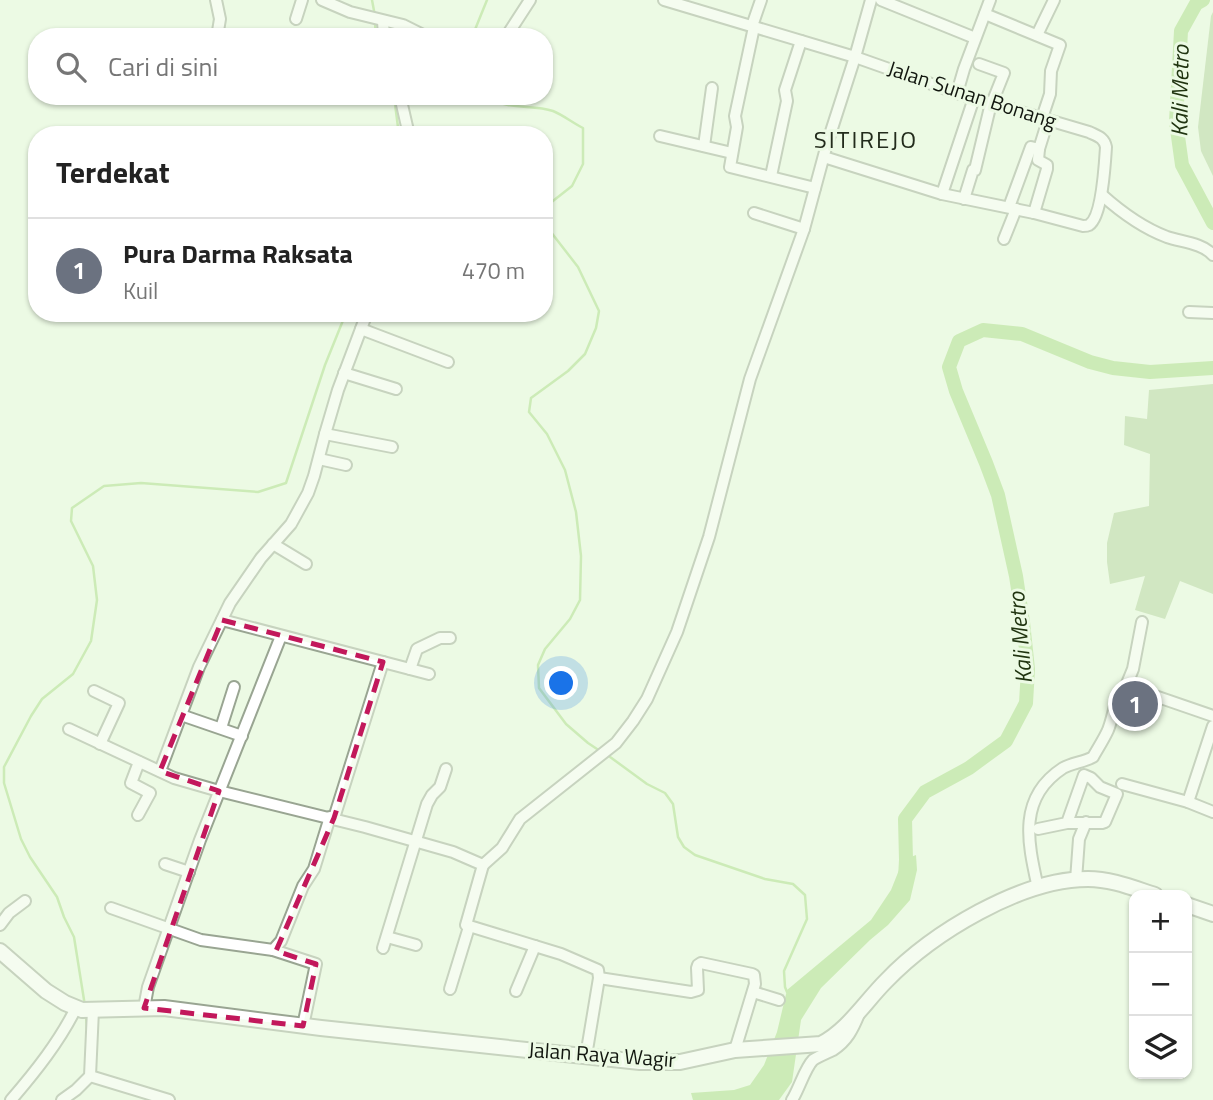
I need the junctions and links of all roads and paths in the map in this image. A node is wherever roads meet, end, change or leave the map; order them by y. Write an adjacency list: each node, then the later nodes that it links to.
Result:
1 (216, 0): 15 (street)
2 (302, 0): 12 (street)
3 (322, 0): 13 (street)
4 (530, 0): 18 (street)
5 (761, 0): 14 (street)
6 (871, 0): 22 (street)
7 (881, 0): 20 (street)
8 (990, 0): 11 (street)
9 (1054, 0): 19 (street)
10 (670, 1): 14 (street, Jalan Sunan Bonang)
11 (985, 14): 19 (street); 20 (street)
12 (296, 19)
13 (377, 19): 16 (street); 17 (street)
14 (753, 26): 21 (street, Jalan Sunan Bonang); 34 (street)
15 (219, 28)
16 (380, 28)
17 (409, 28)
18 (512, 28)
19 (1037, 35): 29 (street)
20 (975, 38): 25 (street)
21 (801, 41): 22 (street, Jalan Sunan Bonang); 36 (street)
22 (855, 57): 25 (street, Jalan Sunan Bonang); 35 (street)
23 (979, 64): 27 (street)
24 (712, 88): 32 (street)
25 (957, 93): 26 (street, Jalan Sunan Bonang)
26 (974, 98): 27 (street, Jalan Sunan Bonang); 38 (street)
27 (991, 103): 29 (street, Jalan Sunan Bonang); 40 (street)
28 (402, 105): 30 (street)
29 (1045, 119): 33 (street); 39 (street, Jalan Sunan Bonang)
30 (408, 126)
31 (660, 136): 32 (street)
32 (704, 146): 34 (street)
33 (1040, 149): 41 (street); 43 (street)
34 (732, 153): 36 (street)
35 (824, 156): 37 (street); 38 (street)
36 (771, 176): 37 (street)
37 (816, 188): 44 (street)
38 (942, 194): 40 (street)
39 (1102, 195): 43 (street); 47 (street)
40 (964, 199): 41 (street)
41 (1012, 208): 43 (street); 46 (street)
42 (754, 213): 44 (street)
43 (1034, 213)
44 (804, 229): 92 (street)
45 (1202, 238): 47 (street)
46 (1004, 239)
47 (1183, 242): 48 (street)
48 (1213, 255)
49 (1189, 312): 50 (street)
50 (1213, 313)
51 (364, 322): 52 (street)
52 (361, 329): 53 (street); 54 (street)
53 (448, 362)
54 (344, 373): 55 (street); 56 (street)
55 (396, 389)
56 (325, 433): 57 (street); 58 (street)
57 (392, 447)
58 (319, 459): 59 (street); 60 (street)
59 (346, 465)
60 (273, 544): 61 (street); 62 (street)
61 (306, 564)
62 (222, 620): 64 (street); 72 (street)
63 (1142, 622): 69 (street)
64 (281, 635): 66 (street); 77 (street)
65 (450, 638): 67 (street)
66 (383, 662): 67 (street); 87 (street)
67 (410, 669): 68 (street)
68 (429, 674)
69 (1126, 686): 73 (street); 95 (street)
70 (234, 687): 75 (street)
71 (94, 691): 78 (street)
72 (181, 715): 75 (street); 81 (street)
73 (1213, 716)
74 (1213, 726): 84 (street)
75 (221, 728): 77 (street)
76 (69, 729): 78 (street)
77 (242, 736): 83 (street)
78 (100, 744): 79 (street)
79 (139, 762): 81 (street); 86 (street)
80 (446, 769): 90 (street)
81 (160, 771): 83 (street)
82 (1122, 784): 84 (street)
83 (219, 791): 87 (street); 93 (street)
84 (1188, 802): 85 (street)
85 (1213, 811)
86 (138, 815)
87 (332, 818): 90 (street); 108 (street)
88 (1076, 823): 88 (street); 89 (street); 94 (street)
89 (1038, 829)
90 (416, 842): 92 (street); 104 (street)
91 (165, 864): 93 (street)
92 (483, 865): 102 (street)
93 (189, 872): 103 (street)
94 (1076, 880): 95 (main road, Jalan Raya Wagir); 96 (main road, Jalan Raya Wagir)
95 (1038, 888): 116 (main road, Jalan Raya Wagir)
96 (1139, 890)
97 (25, 901): 101 (street)
98 (1192, 907): 100 (main road)
99 (111, 908): 103 (street)
100 (1213, 914)
101 (0, 925)
102 (469, 927): 106 (street); 111 (street)
103 (169, 928): 108 (street); 115 (street)
104 (387, 937): 105 (street); 107 (street)
105 (416, 945)
106 (535, 946): 110 (street); 112 (street)
107 (383, 948)
108 (273, 950): 118 (street)
109 (0, 951): 117 (main road)
110 (599, 978): 113 (street); 120 (street)
111 (450, 989)
112 (516, 991)
113 (753, 992): 114 (street); 119 (street)
114 (779, 1000)
115 (144, 1008): 117 (main road, Jalan Raya Wagir); 118 (main road, Jalan Raya Wagir)
116 (862, 1008): 119 (main road, Jalan Raya Wagir); 126 (street)
117 (85, 1009): 121 (street); 123 (street)
118 (303, 1026): 120 (main road, Jalan Raya Wagir)
119 (735, 1051): 120 (main road, Jalan Raya Wagir)
120 (586, 1056)
121 (90, 1076): 122 (street); 124 (street)
122 (140, 1096): 125 (street)
123 (11, 1100)
124 (62, 1100)
125 (169, 1100)
126 (792, 1100)

